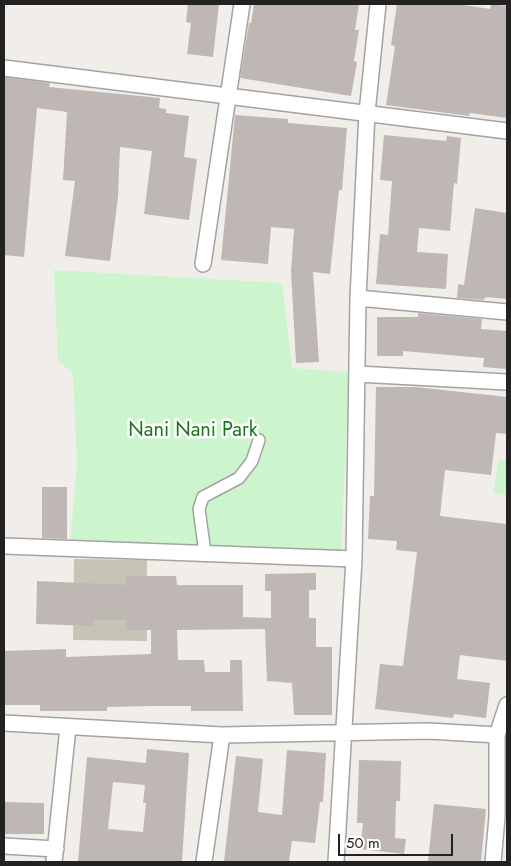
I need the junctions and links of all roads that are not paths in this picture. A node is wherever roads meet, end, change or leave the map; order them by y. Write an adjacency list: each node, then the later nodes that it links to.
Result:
1 (242, 4): 4 (street)
2 (378, 4): 5 (street)
3 (4, 68): 4 (street)
4 (228, 96): 5 (street); 7 (street)
5 (367, 113): 6 (street); 8 (street)
6 (507, 131)
7 (202, 264)
8 (358, 298): 9 (street); 10 (street)
9 (507, 312)
10 (357, 374): 11 (street); 15 (street)
11 (507, 382)
12 (259, 440): 14 (street)
13 (4, 546): 14 (street)
14 (205, 553): 15 (street)
15 (354, 559): 19 (street)
16 (507, 705): 20 (street)
17 (4, 722): 18 (street)
18 (68, 727): 21 (street); 23 (street)
19 (345, 734): 20 (street); 21 (street); 25 (street)
20 (497, 734): 26 (street)
21 (222, 735): 24 (street)
22 (4, 846): 23 (street)
23 (55, 856)
24 (204, 862)
25 (336, 862)
26 (493, 862)

